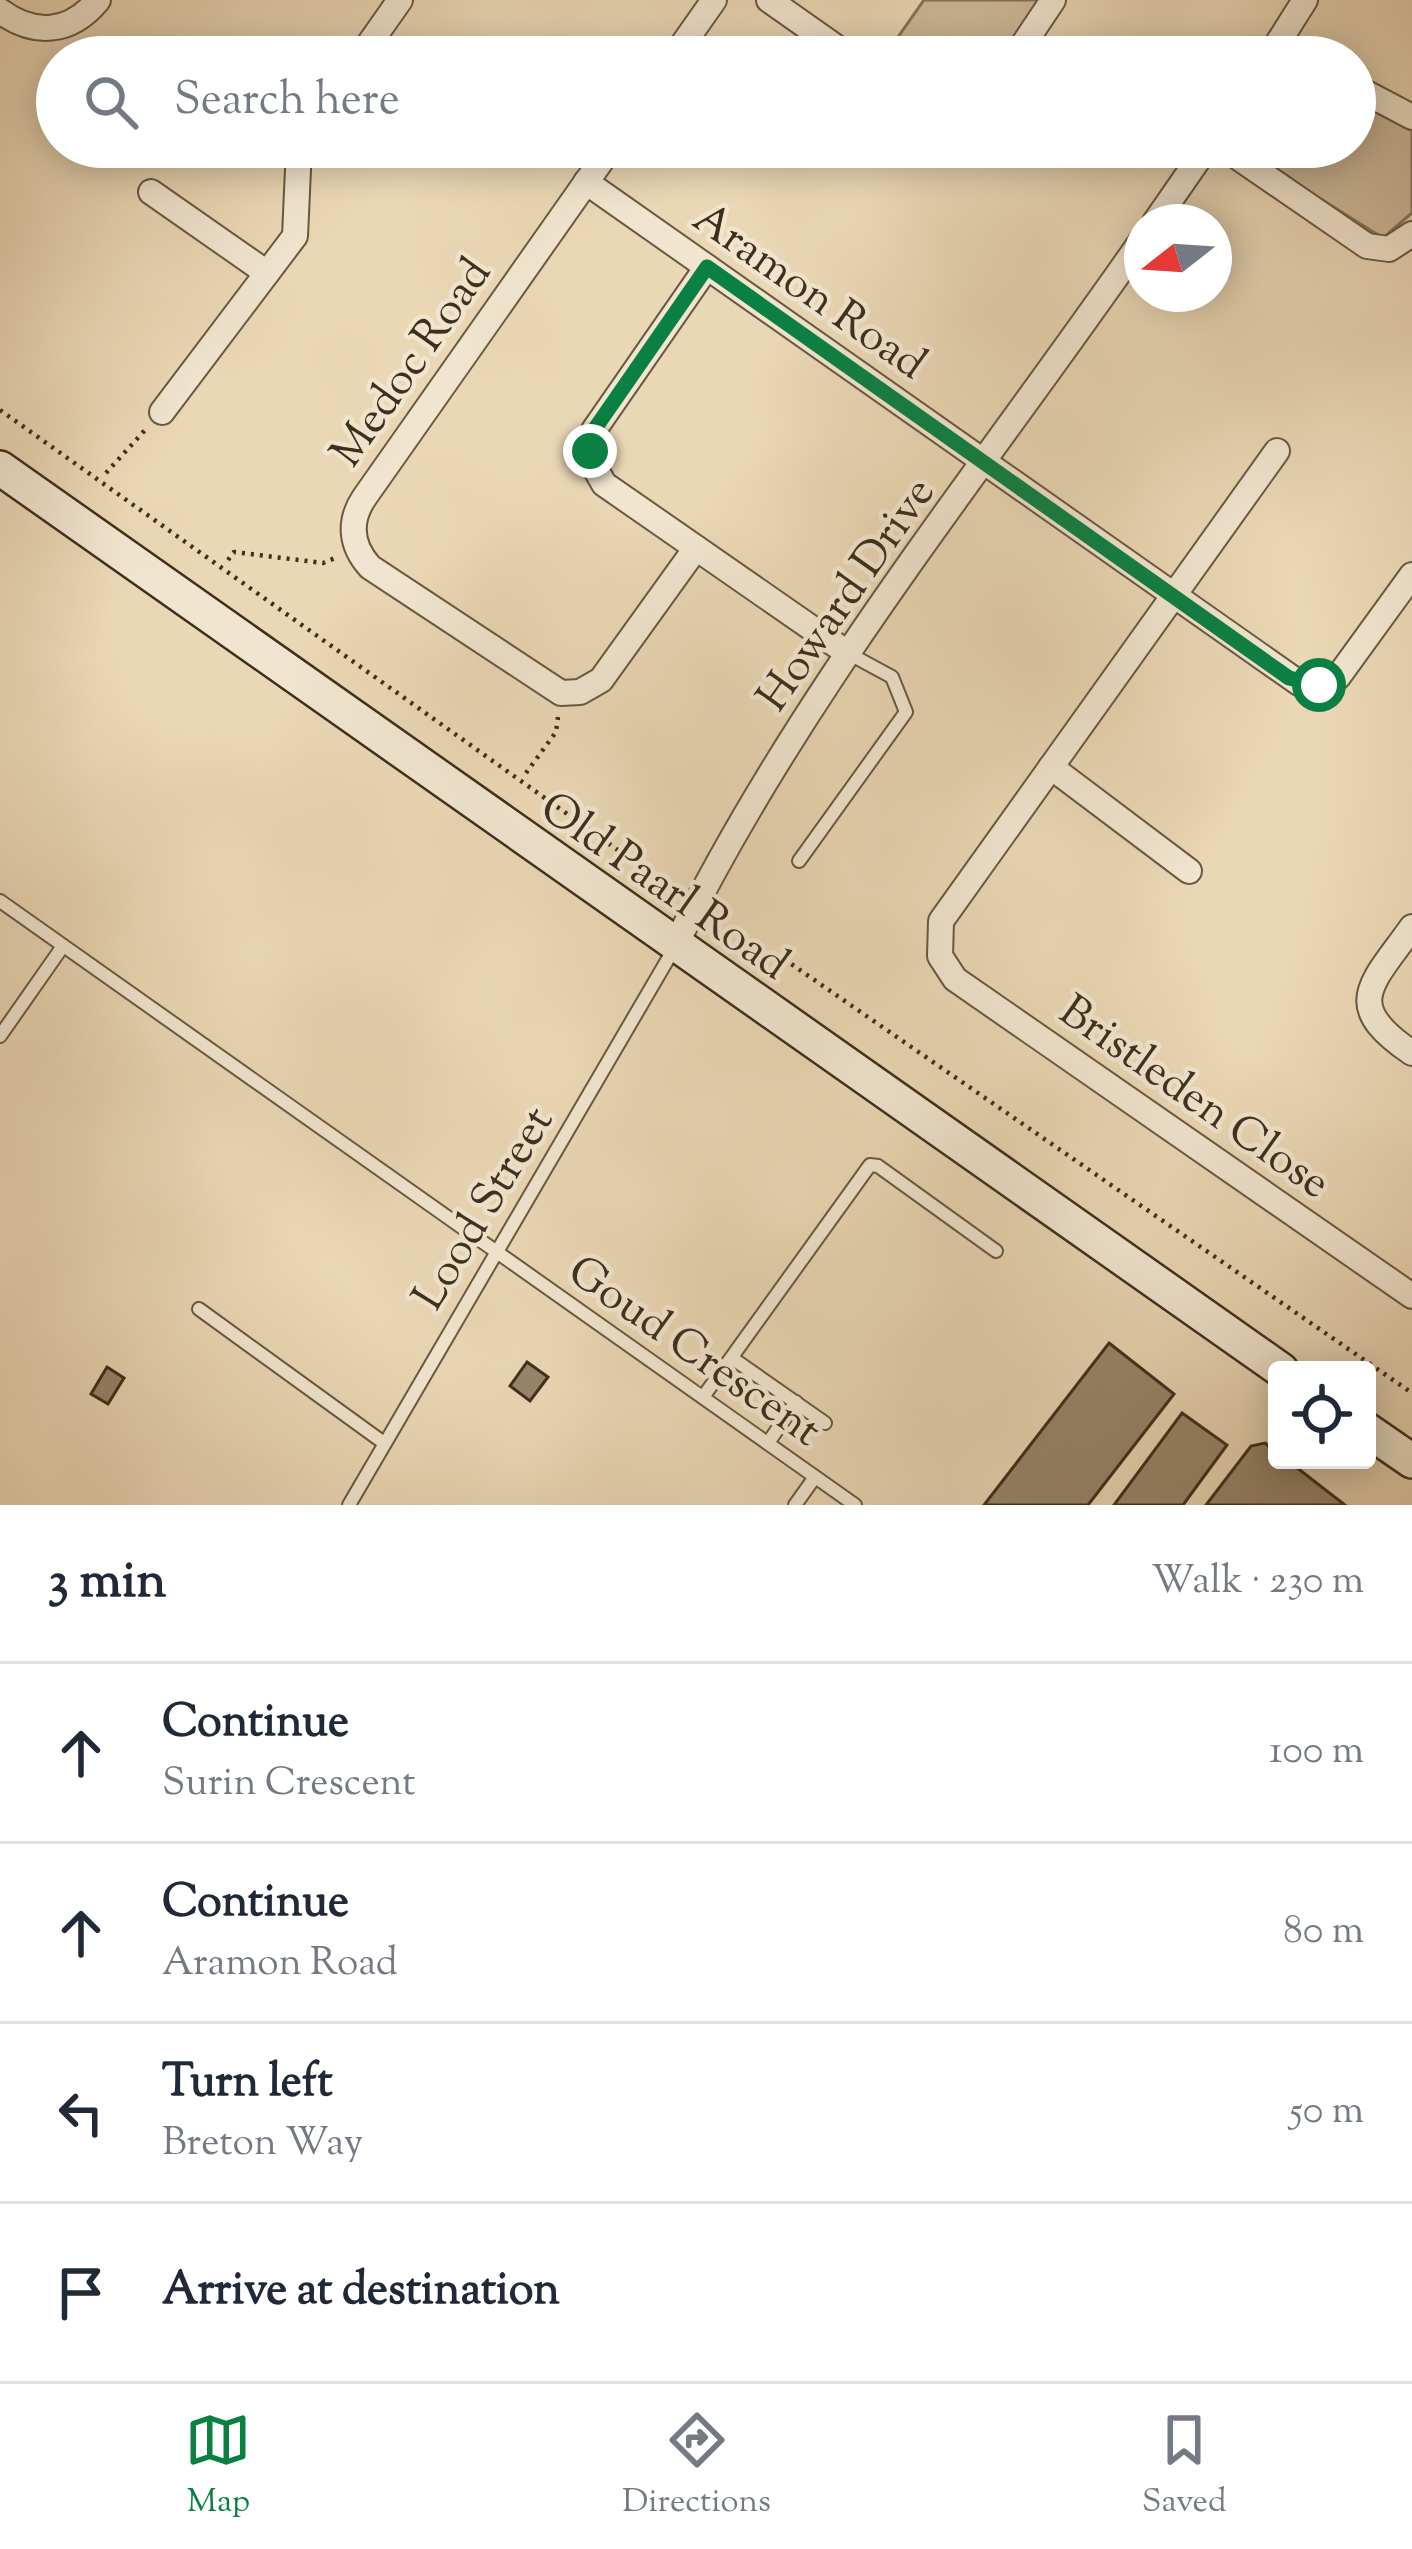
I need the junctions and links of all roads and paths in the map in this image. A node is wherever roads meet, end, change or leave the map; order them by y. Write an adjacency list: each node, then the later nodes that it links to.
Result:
1 (98, 0): 7 (street)
2 (400, 0): 8 (street)
3 (714, 0): 9 (street)
4 (769, 0): 10 (street)
5 (1053, 0): 11 (street)
6 (1305, 0): 12 (street)
7 (0, 11)
8 (375, 36)
9 (689, 36)
10 (820, 36)
11 (1029, 36)
12 (1283, 36)
13 (1376, 98): 14 (street)
14 (1412, 117)
15 (298, 168): 25 (street)
16 (596, 168): 19 (street, Medoc Road)
17 (1192, 168): 21 (street)
18 (1254, 168): 22 (street)
19 (586, 182): 24 (street, Aramon Road); 32 (street, Medoc Road)
20 (151, 192): 25 (street)
21 (1167, 204)
22 (1412, 234)
23 (1124, 266): 29 (street, Howard Drive)
24 (707, 267): 29 (street, Aramon Road); 33 (street)
25 (267, 273): 27 (street)
26 (0, 410): 41 (path)
27 (162, 412): 31 (path)
28 (1277, 451): 36 (street)
29 (986, 464): 36 (street, Aramon Road); 37 (street, Howard Drive)
30 (0, 469): 47 (main road, Old Paarl Road)
31 (106, 473)
32 (356, 548): 34 (path); 38 (street)
33 (696, 548): 37 (street); 38 (street)
34 (228, 560)
35 (1412, 575): 36 (street, Aramon Road)
36 (1174, 596): 39 (street)
37 (846, 652): 42 (lane); 47 (street, Howard Drive)
38 (561, 694): 40 (path)
39 (1051, 767): 43 (street); 53 (street, Bristleden Close)
40 (526, 772)
41 (622, 853)
42 (799, 861)
43 (1190, 871)
44 (0, 901): 46 (lane, Goud Crescent)
45 (1412, 927): 50 (street)
46 (63, 946): 49 (lane); 51 (lane, Goud Crescent)
47 (675, 946): 51 (lane, Lood Street); 56 (main road, Old Paarl Road)
48 (784, 959): 57 (path)
49 (0, 1036)
50 (1412, 1053)
51 (496, 1251): 58 (lane, Goud Crescent); 62 (lane, Lood Street)
52 (996, 1251): 55 (lane)
53 (1412, 1296)
54 (199, 1309): 62 (lane)
55 (732, 1358): 58 (lane); 59 (lane)
56 (1268, 1361)
57 (1412, 1393)
58 (703, 1397): 63 (lane, Goud Crescent)
59 (796, 1402): 60 (lane); 63 (lane)
60 (825, 1423)
61 (1376, 1436): 64 (main road)
62 (385, 1443): 66 (lane, Lood Street)
63 (768, 1443): 65 (lane, Goud Crescent)
64 (1412, 1462)
65 (815, 1477): 67 (lane); 68 (lane, Goud Crescent)
66 (349, 1505)
67 (795, 1505)
68 (855, 1505)

